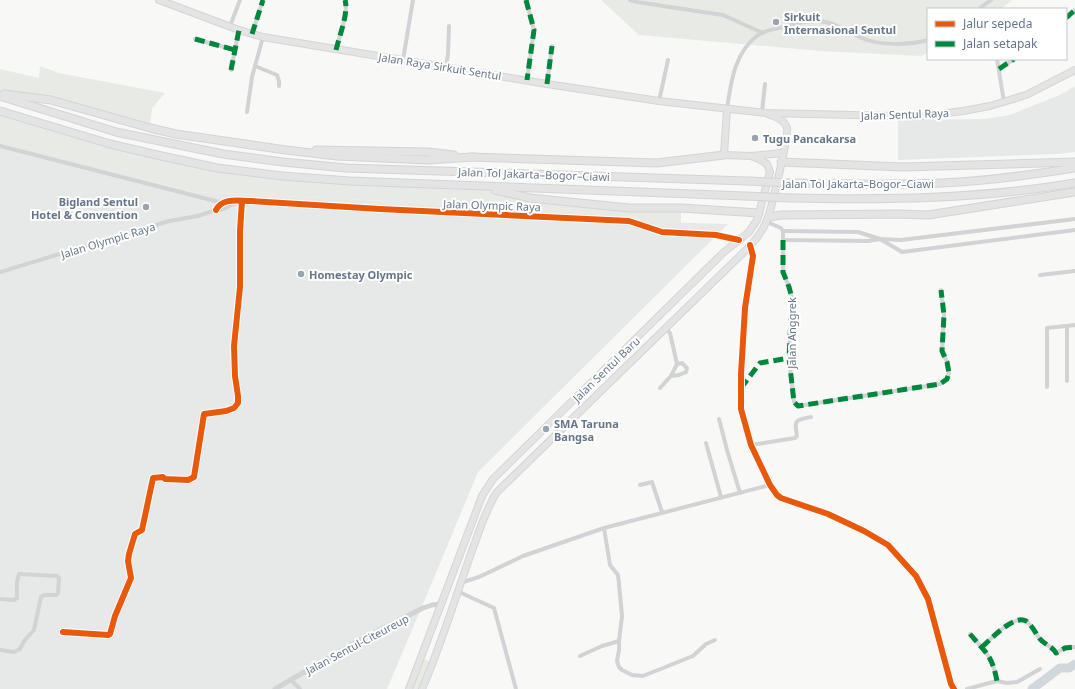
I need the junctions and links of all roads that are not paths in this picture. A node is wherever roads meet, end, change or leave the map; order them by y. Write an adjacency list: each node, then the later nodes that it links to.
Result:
1 (159, 0): 9 (main road, Jalan Raya Sirkuit Sentul)
2 (240, 0): 13 (street)
3 (264, 0): 17 (street)
4 (345, 0): 23 (street)
5 (413, 0): 24 (street)
6 (526, 0): 33 (street)
7 (630, 0): 16 (street)
8 (991, 0): 10 (street)
9 (174, 3): 13 (main road, Jalan Raya Sirkuit Sentul)
10 (980, 8)
11 (1075, 10): 12 (street)
12 (1067, 17)
13 (230, 26): 15 (main road, Jalan Raya Sirkuit Sentul)
14 (449, 26): 29 (street)
15 (240, 30): 17 (main road, Jalan Raya Sirkuit Sentul); 22 (street)
16 (763, 33): 20 (street); 40 (street)
17 (252, 34): 18 (main road, Jalan Raya Sirkuit Sentul)
18 (263, 37): 23 (main road, Jalan Raya Sirkuit Sentul); 28 (street)
19 (195, 39): 22 (street)
20 (927, 40)
21 (552, 46): 34 (street)
22 (235, 50): 31 (street)
23 (336, 50): 24 (main road, Jalan Raya Sirkuit Sentul)
24 (403, 60): 29 (main road, Jalan Raya Sirkuit Sentul)
25 (668, 60): 38 (street)
26 (997, 60): 30 (street)
27 (1012, 60): 30 (street)
28 (255, 66): 36 (street); 42 (street)
29 (446, 66): 33 (main road, Jalan Raya Sirkuit Sentul)
30 (999, 69): 39 (street)
31 (231, 70)
32 (1075, 70): 39 (main road, Jalan Sentul Raya)
33 (527, 80): 34 (main road, Jalan Raya Sirkuit Sentul)
34 (547, 84): 38 (main road, Jalan Raya Sirkuit Sentul)
35 (765, 84): 43 (street)
36 (279, 86)
37 (0, 95): 46 (highway); 50 (highway, Jalan Tol Jakarta–Bogor–Ciawi, bridge)
38 (659, 101): 40 (main road, Jalan Raya Sirkuit Sentul)
39 (1004, 102): 43 (main road, Jalan Sentul Raya)
40 (727, 109): 43 (main road, Jalan Sentul Raya); 46 (main road)
41 (0, 111): 52 (highway, Jalan Tol Jakarta–Bogor–Ciawi)
42 (246, 112)
43 (764, 113): 45 (main road, Jalan Sentul Baru)
44 (0, 146): 55 (street, Jalan Olympic Raya)
45 (783, 152): 47 (main road); 48 (main road, Jalan Sentul Baru)
46 (724, 155): 47 (main road)
47 (751, 156): 57 (main road, Jalan Sentul Baru)
48 (781, 162): 49 (highway); 59 (main road, Jalan Sentul Baru)
49 (1075, 162)
50 (1075, 168)
51 (1075, 183): 52 (highway, Jalan Tol Jakarta–Bogor–Ciawi, bridge)
52 (477, 186): 57 (highway)
53 (1075, 192): 59 (highway)
54 (240, 201): 55 (street, Jalan Olympic Raya); 56 (street, Jalan Olympic Raya); 63 (street, Jalan Olympic Raya); 92 (street)
55 (223, 203): 56 (street)
56 (216, 210): 67 (street, Jalan Olympic Raya)
57 (759, 213): 63 (main road, Jalan Sentul Baru)
58 (1075, 218): 62 (street)
59 (768, 219): 61 (street); 65 (main road, Jalan Sentul Baru)
60 (1075, 230): 62 (street)
61 (783, 231): 62 (street); 64 (street, Jalan Anggrek)
62 (880, 239): 64 (street)
63 (739, 240): 91 (main road, Jalan Sentul Baru)
64 (783, 240): 69 (street, Jalan Anggrek)
65 (750, 245): 72 (main road, Jalan Sentul Baru); 81 (street)
66 (1075, 271): 68 (street)
67 (0, 272)
68 (1040, 275)
69 (941, 290)
70 (1075, 325): 71 (street)
71 (1067, 326): 75 (street); 77 (street)
72 (664, 328): 73 (street); 88 (main road, Jalan Sentul Baru)
73 (677, 364): 74 (street); 74 (street)
74 (671, 376): 76 (street)
75 (1067, 380)
76 (660, 388)
77 (1047, 388)
78 (811, 417): 81 (street)
79 (720, 420): 84 (street)
80 (706, 443): 85 (street)
81 (751, 445): 83 (street)
82 (640, 485): 86 (street)
83 (770, 485): 84 (street); 112 (street)
84 (740, 493): 85 (street)
85 (721, 497): 86 (street)
86 (662, 512): 87 (street)
87 (604, 528): 88 (street); 95 (street)
88 (460, 584): 89 (main road, Jalan Sentul Baru)
89 (457, 591): 101 (main road, Jalan Sentul Baru); 111 (street)
90 (0, 599): 98 (street)
91 (441, 604): 100 (main road, Jalan Sentul Baru); 105 (street, Jalan Sentul-Citeureup)
92 (63, 632)
93 (970, 634): 96 (street)
94 (714, 640): 95 (street)
95 (619, 641): 99 (street)
96 (982, 647): 97 (street); 106 (street)
97 (1075, 647)
98 (0, 650)
99 (580, 656)
100 (420, 657): 101 (main road); 103 (main road, Jalan Sentul Baru)
101 (433, 663): 104 (main road, Jalan Sentul Baru)
102 (1040, 669): 106 (street)
103 (415, 670): 104 (main road); 109 (main road, Jalan Sentul Baru)
104 (428, 676): 110 (main road, Jalan Sentul Baru)
105 (291, 680): 107 (street, Jalan Sentul-Citeureup); 108 (street)
106 (998, 681): 113 (street)
107 (274, 689)
108 (300, 689)
109 (409, 689)
110 (422, 689)
111 (516, 689)
112 (954, 689)
113 (967, 689)

